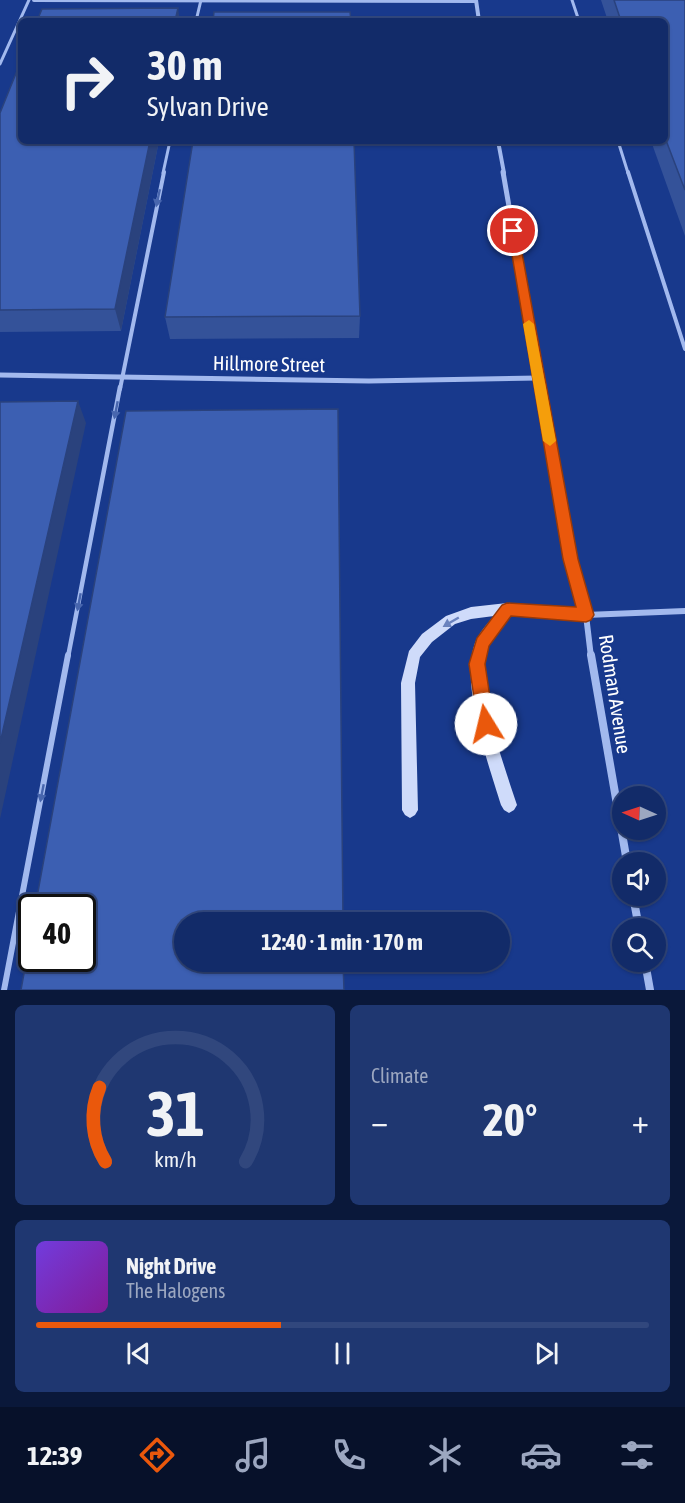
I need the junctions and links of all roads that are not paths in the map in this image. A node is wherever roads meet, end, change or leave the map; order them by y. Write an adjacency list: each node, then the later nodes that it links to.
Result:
1 (29, 0): 6 (lane)
2 (34, 0): 3 (street)
3 (201, 0): 4 (street); 7 (lane)
4 (476, 0): 8 (street)
5 (572, 0): 9 (lane)
6 (21, 18)
7 (197, 18)
8 (479, 18)
9 (578, 18)
10 (18, 24): 11 (lane)
11 (0, 64)
12 (169, 144): 17 (lane, one-way to 17)
13 (499, 144): 18 (street, Rodman Avenue)
14 (619, 144): 15 (lane)
15 (685, 349)
16 (0, 375): 17 (street, Hillmore Street)
17 (122, 377): 18 (street, Hillmore Street); 26 (lane, one-way to 26)
18 (538, 378): 21 (street, Rodman Avenue)
19 (507, 609): 21 (street); 22 (street); 23 (street, one-way to 23)
20 (685, 611): 21 (street)
21 (586, 615): 24 (street, Rodman Avenue)
22 (509, 805)
23 (410, 810)
24 (625, 852)
25 (647, 972): 27 (street)
26 (4, 990)
27 (650, 990)

